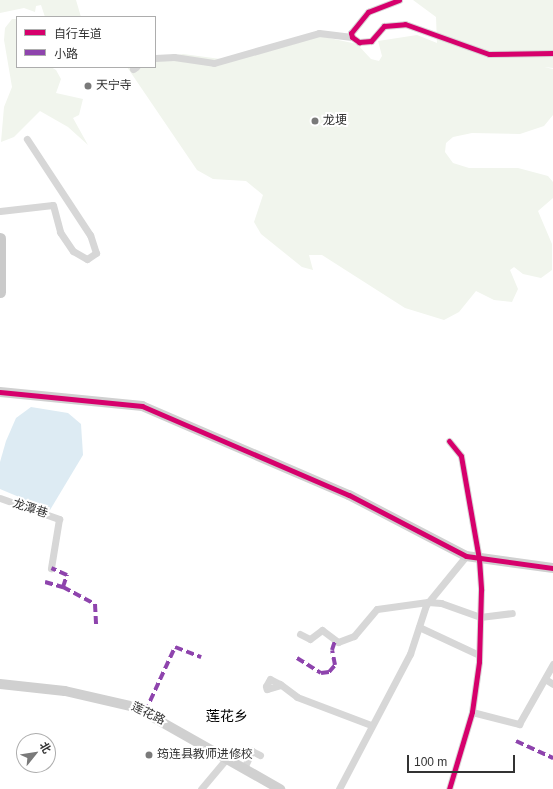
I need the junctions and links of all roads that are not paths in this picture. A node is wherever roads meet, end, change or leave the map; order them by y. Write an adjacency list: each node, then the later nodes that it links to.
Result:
1 (399, 0): 2 (street)
2 (352, 37): 3 (street); 4 (street)
3 (553, 53)
4 (156, 58)
5 (28, 139): 6 (street)
6 (0, 211)
7 (0, 238): 8 (main road)
8 (0, 292)
9 (0, 392): 12 (street)
10 (449, 441): 13 (street)
11 (0, 498): 14 (street, 龙潭巷)
12 (466, 556): 13 (street); 16 (street)
13 (479, 559): 15 (street); 18 (street)
14 (51, 568)
15 (553, 568)
16 (428, 602): 18 (street); 19 (street); 20 (street)
17 (512, 612): 18 (street)
18 (480, 618): 21 (street)
19 (418, 627): 21 (street); 28 (street)
20 (300, 634)
21 (479, 655): 27 (street)
22 (553, 664): 23 (street)
23 (545, 679): 25 (street); 27 (street)
24 (0, 684): 30 (street, 莲花路)
25 (553, 684)
26 (281, 685): 28 (street)
27 (472, 712): 35 (street)
28 (371, 724): 34 (street)
29 (260, 755): 31 (street)
30 (227, 758): 31 (street, 莲花路); 32 (street)
31 (244, 768): 33 (street, 莲花路)
32 (201, 789)
33 (280, 789)
34 (339, 789)
35 (450, 789)

